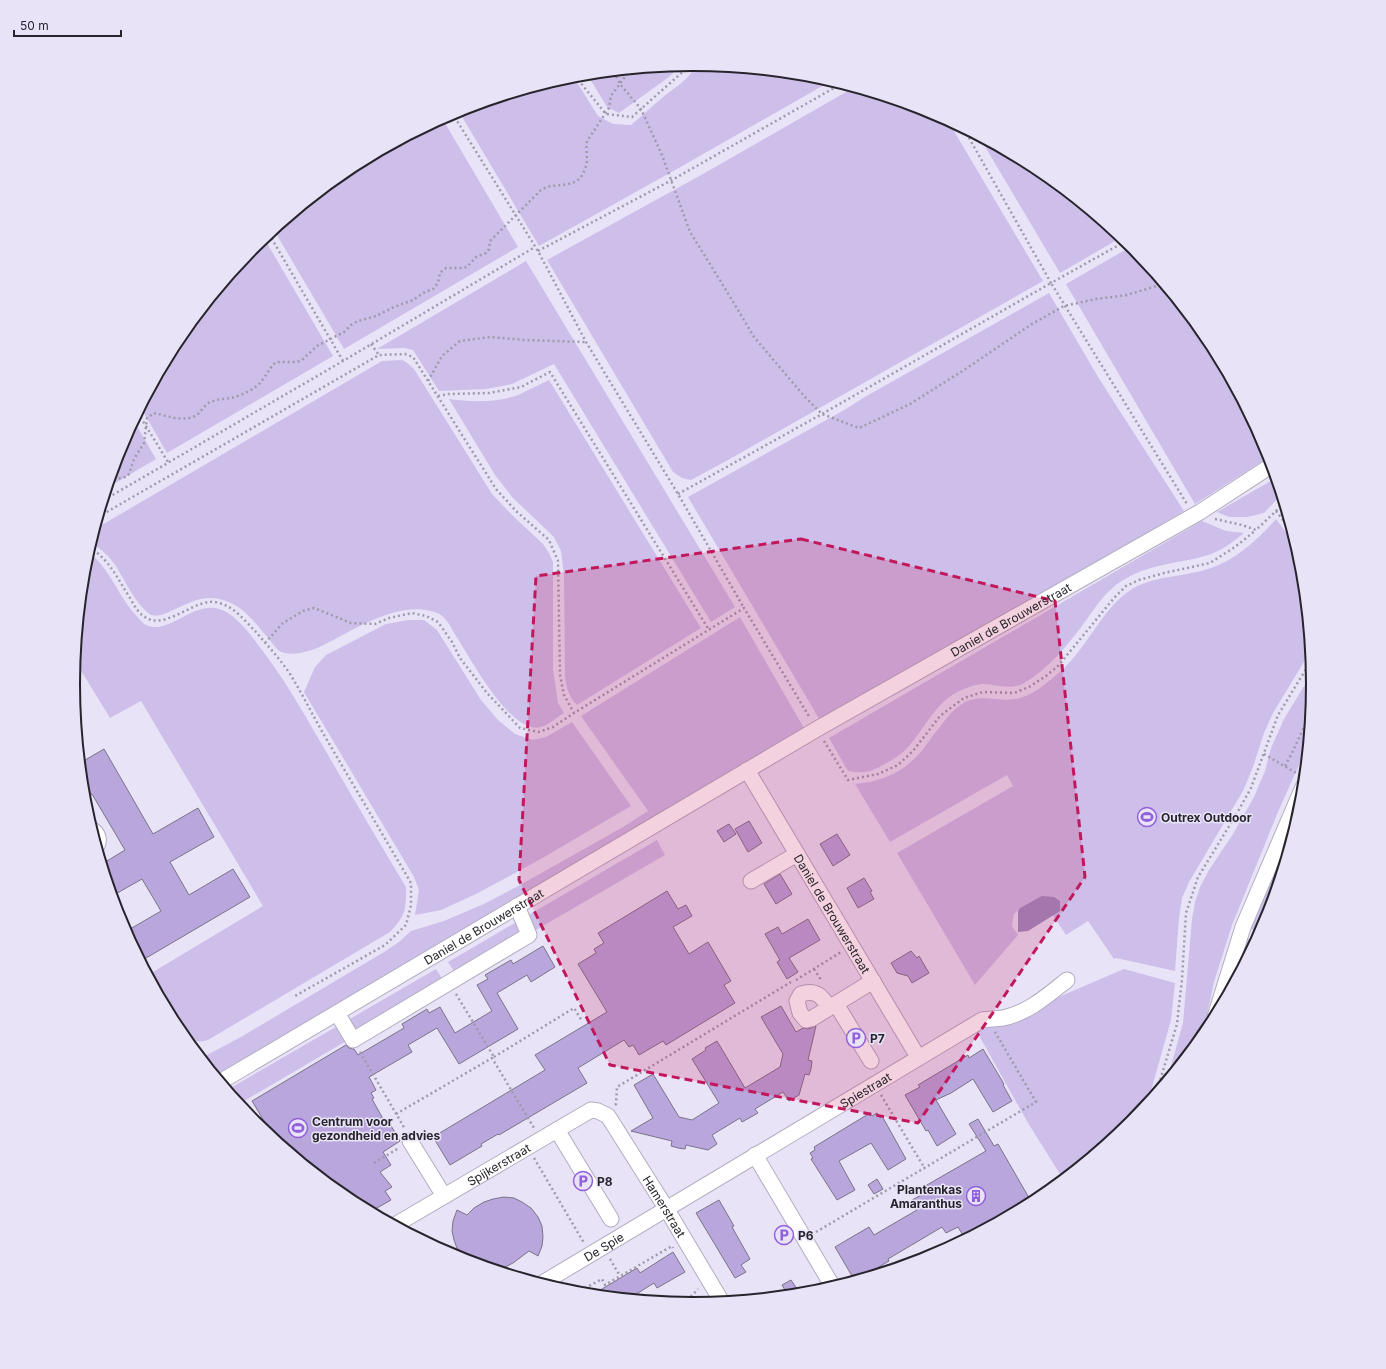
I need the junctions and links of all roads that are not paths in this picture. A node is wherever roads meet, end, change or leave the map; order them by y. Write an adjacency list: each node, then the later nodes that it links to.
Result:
1 (1267, 468): 2 (street, Daniel de Brouwerstraat)
2 (747, 770): 4 (street, Daniel de Brouwerstraat); 6 (street, Daniel de Brouwerstraat)
3 (1294, 808): 9 (street)
4 (797, 854): 5 (street); 8 (street, Daniel de Brouwerstraat)
5 (751, 881)
6 (517, 906): 10 (street, Daniel de Brouwerstraat); 10 (street)
7 (1067, 980): 11 (street, Spiestraat)
8 (873, 981): 11 (street, Daniel de Brouwerstraat); 12 (street)
9 (1223, 993)
10 (337, 1013): 13 (street, Daniel de Brouwerstraat)
11 (918, 1058): 17 (street, Spiestraat)
12 (871, 1061)
13 (224, 1080)
14 (604, 1113): 15 (street, Spijkerstraat); 19 (street, Hamerstraat)
15 (557, 1130): 18 (street, Spijkerstraat); 20 (street)
16 (410, 1141): 18 (street)
17 (755, 1155): 19 (street, Spiestraat); 23 (street)
18 (444, 1196): 21 (street, Spijkerstraat)
19 (666, 1208): 22 (street, De Spie); 24 (street, Hamerstraat)
20 (610, 1219)
21 (402, 1225)
22 (547, 1280)
23 (829, 1282)
24 (719, 1297)

